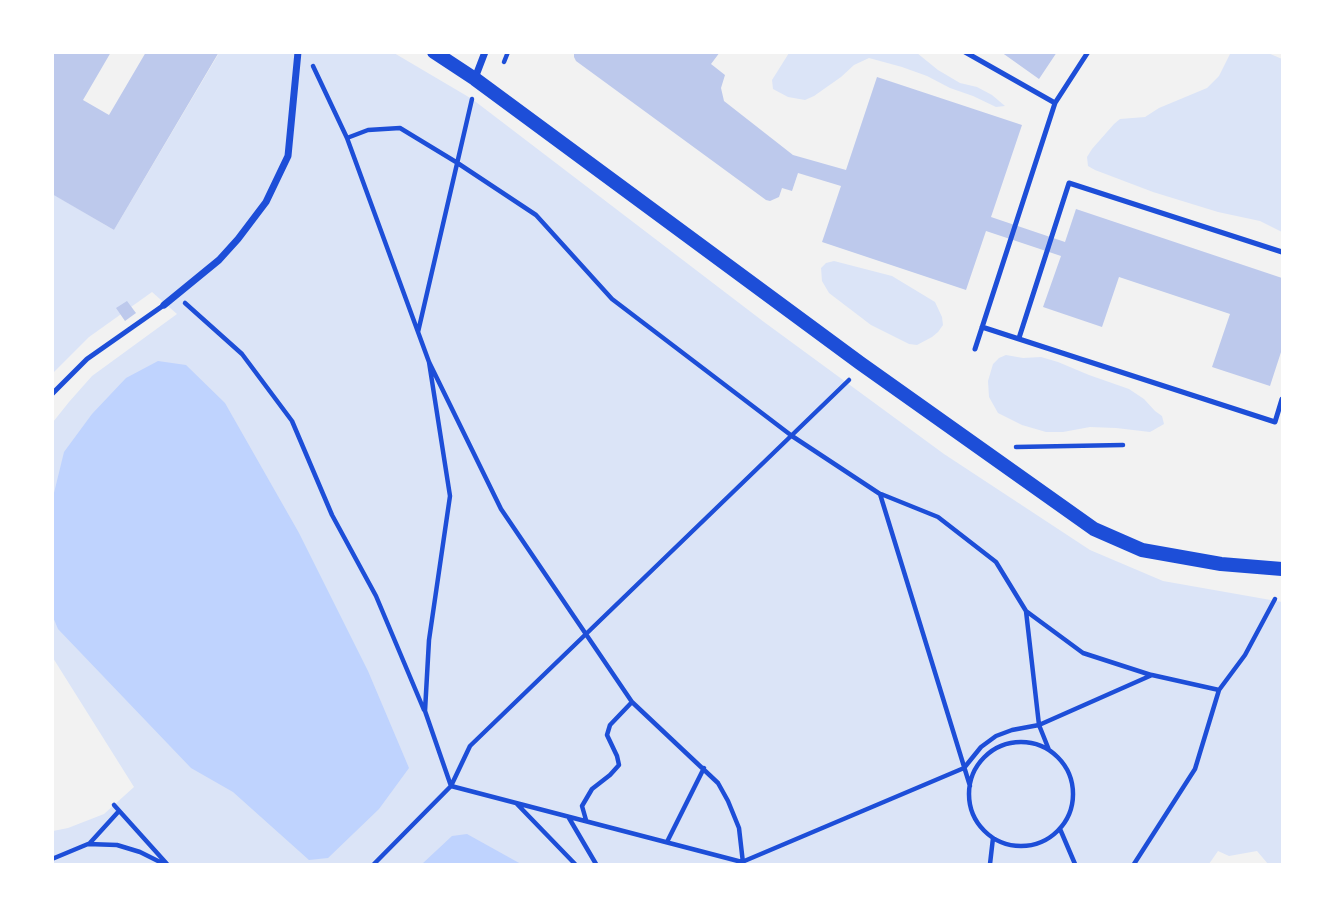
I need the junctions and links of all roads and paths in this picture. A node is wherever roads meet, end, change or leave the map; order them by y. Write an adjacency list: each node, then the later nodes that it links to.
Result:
1 (298, 52): 15 (street)
2 (434, 52): 9 (main road)
3 (485, 52): 9 (street)
4 (508, 52): 7 (path)
5 (1088, 52): 10 (lane)
6 (967, 53): 10 (lane)
7 (504, 62)
8 (311, 63): 11 (path)
9 (475, 79): 12 (path); 28 (main road)
10 (1055, 103): 16 (lane)
11 (347, 138): 12 (path); 17 (path)
12 (456, 162): 17 (path); 24 (path)
13 (1283, 252): 18 (lane)
14 (181, 299): 35 (path)
15 (164, 306): 22 (lane)
16 (982, 327): 18 (lane); 19 (lane)
17 (418, 333): 20 (path)
18 (1019, 338): 23 (lane)
19 (975, 349)
20 (429, 362): 31 (path); 35 (path)
21 (849, 380): 24 (path)
22 (52, 394)
23 (1283, 399)
24 (792, 436): 27 (path); 31 (path)
25 (1123, 445): 26 (path)
26 (1016, 447)
27 (880, 494): 30 (path); 39 (path)
28 (1283, 569)
29 (1275, 599): 33 (path)
30 (1026, 611): 32 (path); 36 (path)
31 (586, 635): 34 (path); 40 (path)
32 (1152, 676): 33 (path); 36 (path)
33 (1219, 690): 59 (path)
34 (632, 702): 38 (path); 46 (path)
35 (425, 711): 40 (path)
36 (1039, 725): 37 (path); 39 (path)
37 (1050, 751): 41 (path); 47 (path)
38 (704, 768): 49 (path); 52 (path)
39 (964, 768): 41 (path); 52 (path)
40 (451, 786): 43 (path); 54 (path)
41 (970, 786): 48 (path)
42 (114, 804): 44 (path)
43 (517, 804): 45 (path); 55 (path)
44 (119, 811): 50 (path); 53 (path)
45 (569, 817): 46 (path); 56 (path)
46 (587, 821): 49 (path)
47 (1060, 829): 48 (path); 58 (path)
48 (993, 838): 57 (path)
49 (667, 842): 52 (path)
50 (88, 844): 51 (path); 53 (path)
51 (52, 859)
52 (743, 863)
53 (165, 864)
54 (374, 864)
55 (575, 864)
56 (596, 864)
57 (990, 864)
58 (1075, 864)
59 (1134, 864)

